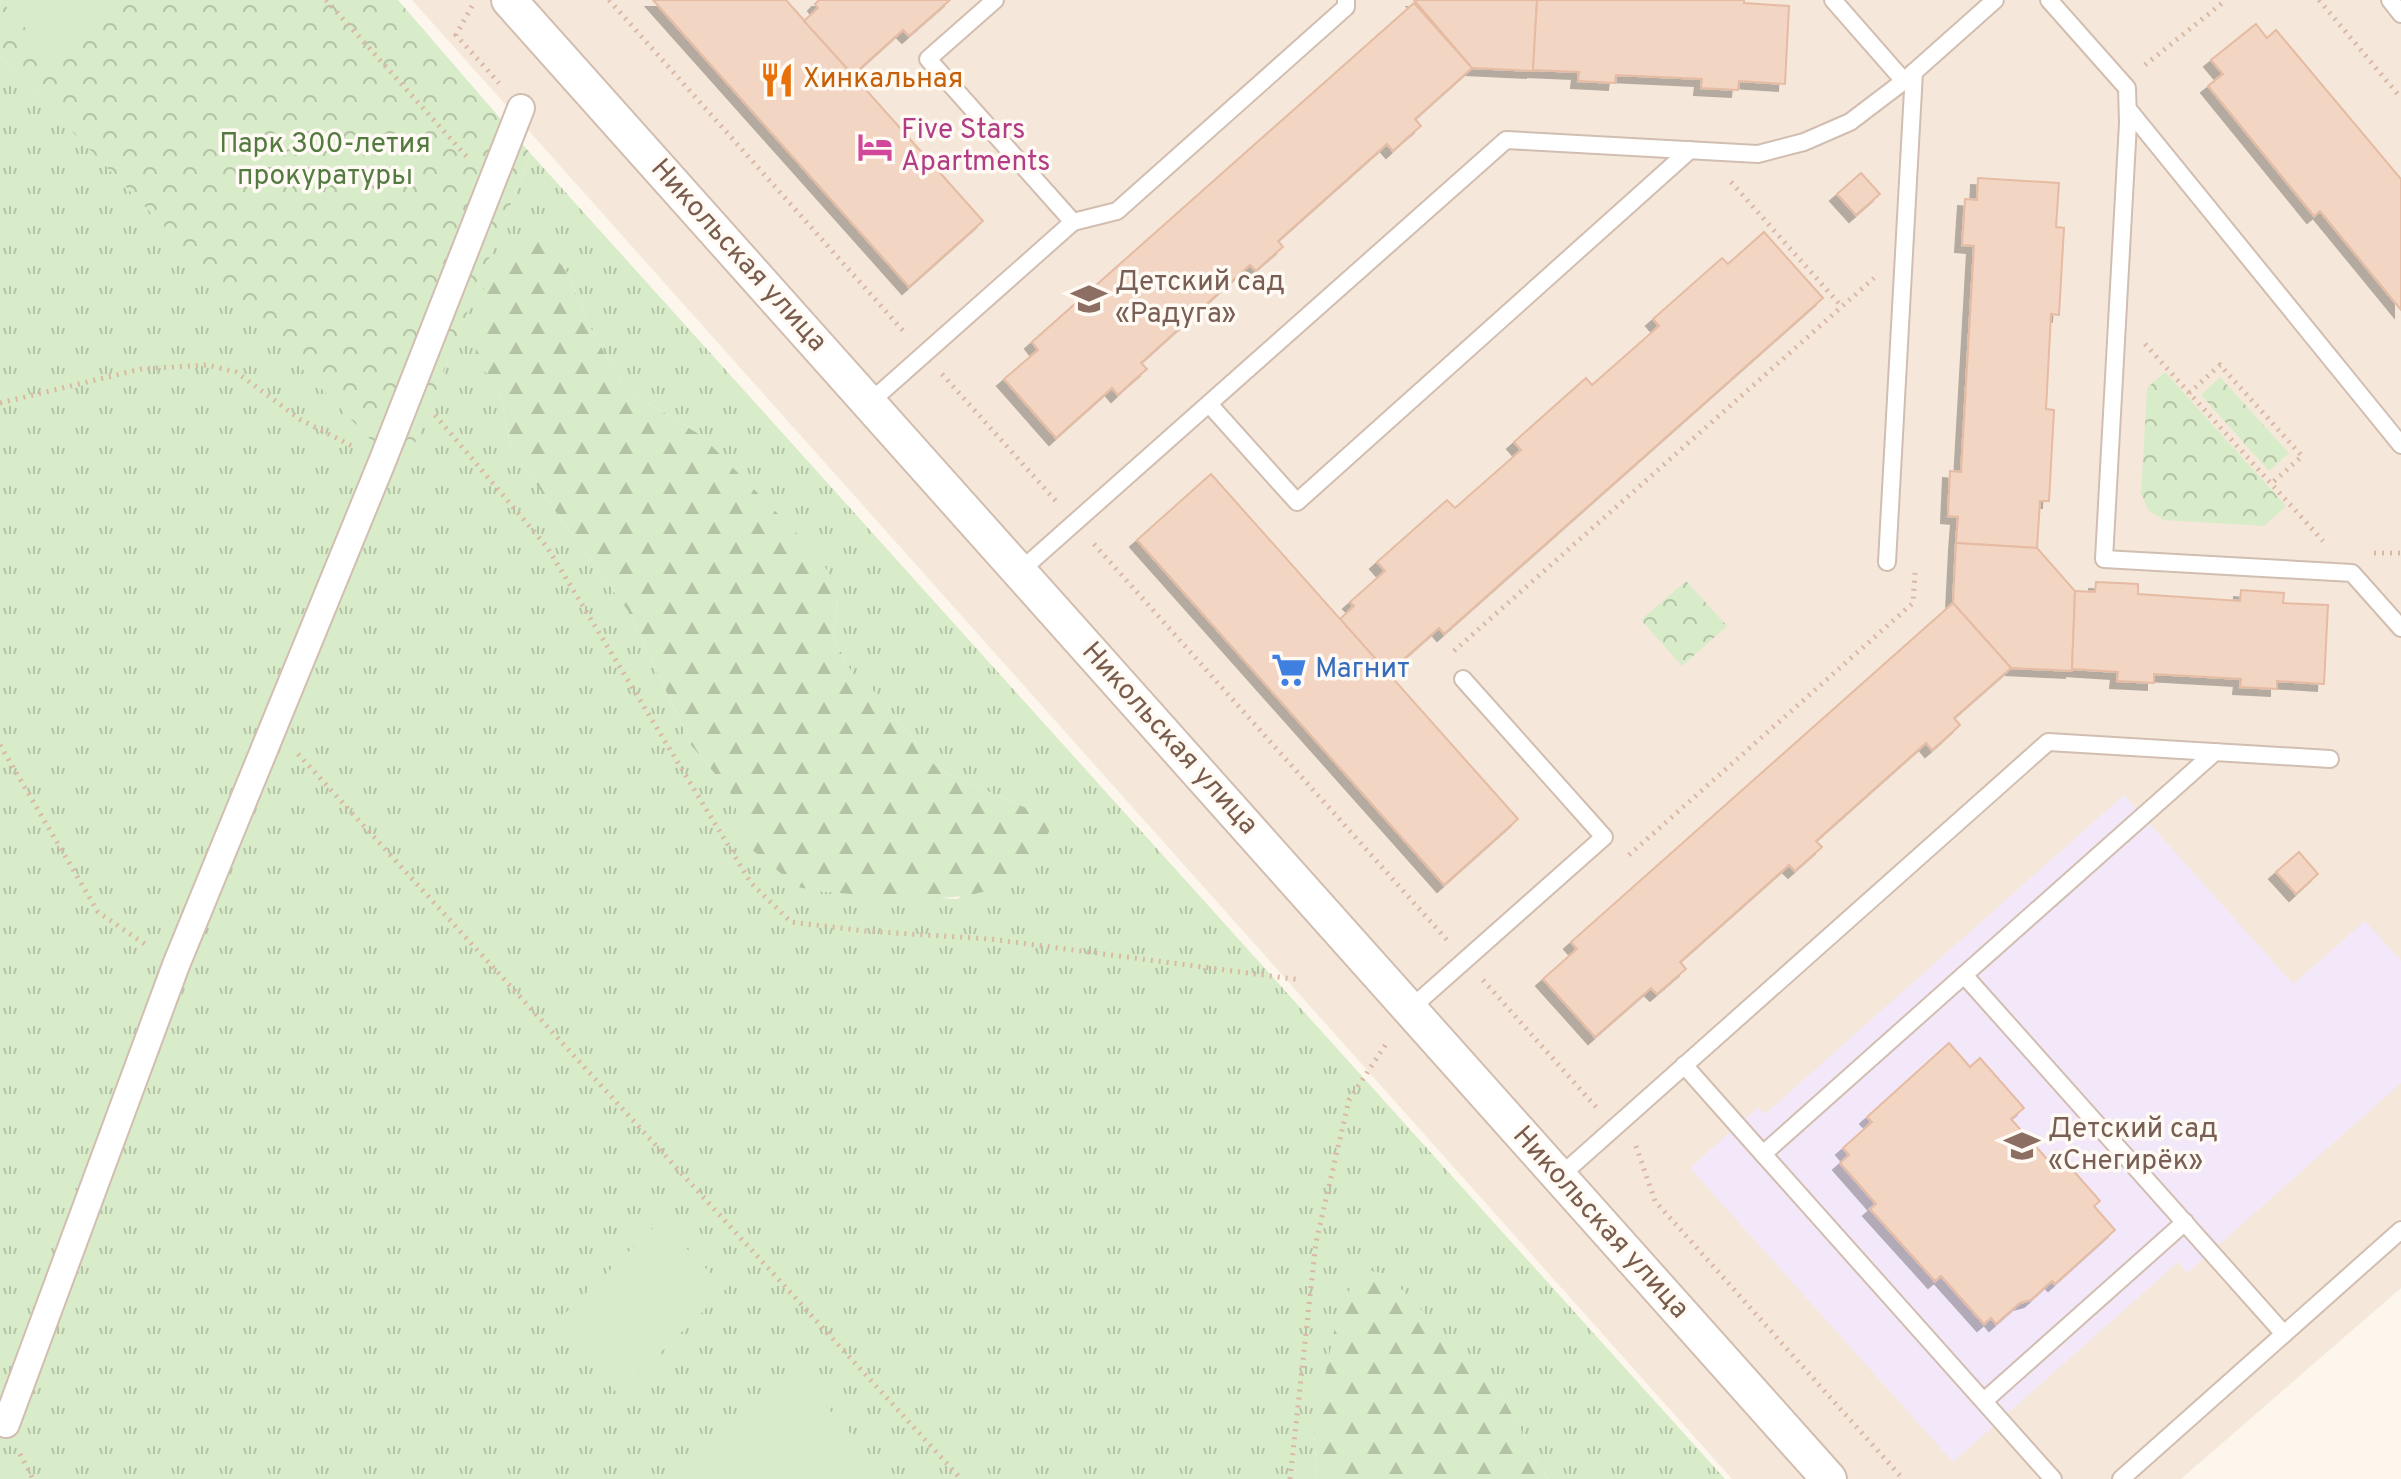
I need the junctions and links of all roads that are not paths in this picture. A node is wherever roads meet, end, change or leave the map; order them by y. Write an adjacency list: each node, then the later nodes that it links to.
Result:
1 (509, 0): 14 (street, Никольская улица)
2 (995, 0): 13 (lane)
3 (1346, 0): 13 (lane)
4 (1833, 0): 9 (lane)
5 (1995, 0): 9 (lane)
6 (2390, 0): 8 (lane)
7 (2054, 2): 11 (lane)
8 (2401, 14)
9 (1909, 77): 12 (lane); 17 (lane)
10 (521, 108): 32 (street)
11 (2128, 109): 16 (lane); 19 (lane)
12 (1696, 150): 15 (lane); 15 (lane)
13 (1073, 222): 14 (lane)
14 (869, 403): 18 (street, Никольская улица)
15 (1209, 404): 18 (lane)
16 (2401, 445)
17 (1887, 562)
18 (1019, 572): 24 (street, Никольская улица)
19 (2401, 628)
20 (1463, 679): 24 (lane)
21 (2215, 752): 22 (lane); 23 (lane); 25 (lane)
22 (2330, 759)
23 (1964, 975): 26 (lane); 28 (lane)
24 (1410, 1009): 27 (street, Никольская улица)
25 (1684, 1065): 26 (lane); 27 (lane)
26 (1763, 1154): 31 (lane)
27 (1559, 1177): 33 (street, Никольская улица)
28 (2185, 1222): 30 (lane); 31 (lane)
29 (2401, 1230): 30 (lane)
30 (2284, 1334): 35 (lane)
31 (1984, 1401): 34 (lane)
32 (6, 1424)
33 (1829, 1479)
34 (2053, 1479)
35 (2121, 1479)

